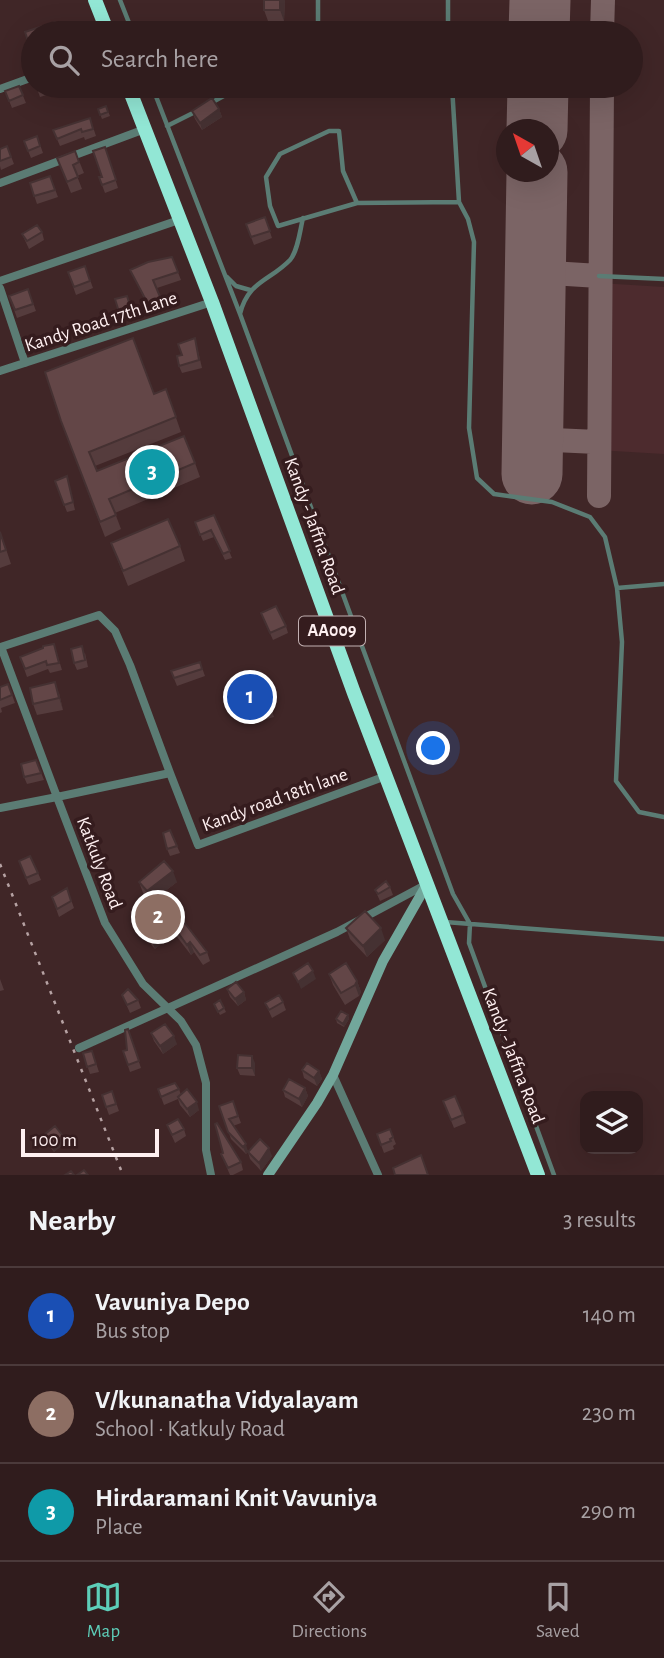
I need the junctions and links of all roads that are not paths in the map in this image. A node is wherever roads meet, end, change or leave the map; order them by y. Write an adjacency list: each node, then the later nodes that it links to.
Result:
1 (95, 0): 5 (highway)
2 (120, 0): 6 (lane)
3 (318, 0): 7 (lane)
4 (448, 0): 8 (lane)
5 (103, 21)
6 (128, 21)
7 (318, 21)
8 (448, 21)
9 (21, 81): 10 (street)
10 (0, 89)
11 (133, 98): 16 (highway, Kandy - Jaffna Road / AA009)
12 (157, 98): 15 (lane)
13 (219, 98): 15 (lane)
14 (453, 98): 18 (lane)
15 (167, 125): 22 (lane)
16 (145, 129): 17 (street); 21 (highway, Kandy - Jaffna Road / AA009)
17 (0, 183)
18 (459, 202): 19 (lane); 33 (lane)
19 (357, 203): 20 (lane); 20 (lane)
20 (304, 218): 27 (lane)
21 (179, 220): 25 (street); 28 (highway, Kandy - Jaffna Road / AA009)
22 (225, 275): 27 (lane); 29 (lane)
23 (599, 276): 24 (lane)
24 (664, 279)
25 (0, 281)
26 (0, 288): 30 (street)
27 (250, 290): 29 (lane)
28 (212, 302): 30 (street, Kandy Road 17th Lane); 35 (highway, Kandy - Jaffna Road / AA009)
29 (240, 314): 41 (lane)
30 (25, 363): 31 (street, Kandy Road 17th Lane)
31 (0, 371)
32 (664, 584): 33 (lane)
33 (617, 588): 38 (lane)
34 (170, 773): 35 (street, Kandy road 18th lane); 36 (street); 36 (street)
35 (386, 776): 39 (highway, Kandy - Jaffna Road / AA009)
36 (57, 797): 37 (street, Katkuly Road); 43 (street, Katkuly Road)
37 (0, 808)
38 (664, 817)
39 (427, 884): 40 (highway, Kandy - Jaffna Road / AA009); 43 (street); 45 (street)
40 (441, 921): 41 (lane); 49 (highway, Kandy - Jaffna Road / AA009)
41 (470, 924): 42 (lane); 50 (lane)
42 (664, 939)
43 (169, 1009): 44 (street); 46 (street, Katkuly Road)
44 (79, 1048)
45 (333, 1075): 47 (street); 48 (street)
46 (211, 1175)
47 (268, 1175)
48 (378, 1175)
49 (538, 1175)
50 (554, 1175)

